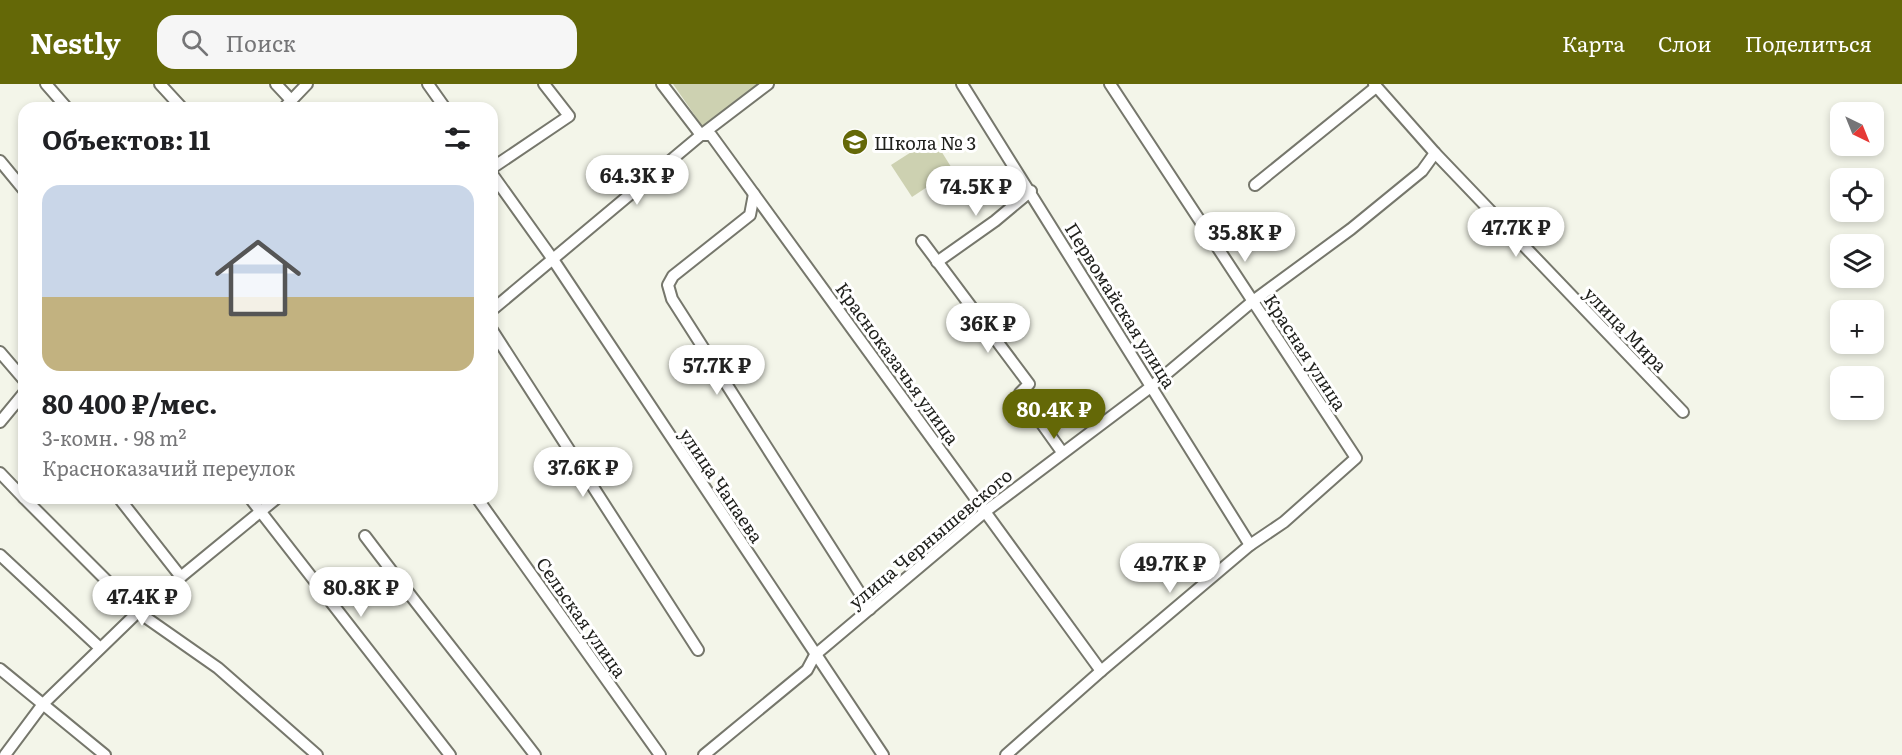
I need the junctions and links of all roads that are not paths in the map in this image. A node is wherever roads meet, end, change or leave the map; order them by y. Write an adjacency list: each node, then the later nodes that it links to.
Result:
1 (46, 84): 12 (street)
2 (160, 84): 13 (street)
3 (276, 84): 14 (street)
4 (307, 84): 15 (street)
5 (428, 84): 16 (street)
6 (544, 84): 20 (street)
7 (662, 84): 17 (street, Красноказачья улица)
8 (768, 84): 17 (street)
9 (962, 84): 24 (street, Первомайская улица)
10 (1110, 84): 29 (street, Красная улица)
11 (1375, 86): 18 (street, улица Мира); 23 (street)
12 (62, 102)
13 (176, 102)
14 (287, 102)
15 (290, 102)
16 (441, 102)
17 (701, 135): 25 (street, Красноказачья улица); 27 (street)
18 (1435, 153): 29 (street, улица Чернышевского); 36 (street, улица Мира)
19 (0, 161): 22 (street)
20 (498, 164)
21 (498, 182): 27 (street, улица Чапаева)
22 (18, 183)
23 (1255, 185)
24 (1030, 191): 28 (street); 34 (street, Первомайская улица)
25 (754, 194): 46 (street, Красноказачья улица); 52 (street)
26 (922, 241): 28 (street)
27 (552, 258): 30 (street); 56 (street, улица Чапаева)
28 (937, 262): 38 (street)
29 (1253, 300): 34 (street, улица Чернышевского); 49 (street, Красная улица)
30 (498, 305)
31 (498, 339): 55 (street)
32 (0, 352): 33 (street)
33 (18, 373)
34 (1152, 386): 38 (street, улица Чернышевского); 49 (street, Первомайская улица)
35 (18, 400): 37 (street)
36 (1683, 412)
37 (0, 422)
38 (1062, 452): 46 (street, улица Чернышевского)
39 (0, 474): 40 (street)
40 (18, 492)
41 (30, 504): 53 (street)
42 (124, 504): 51 (street)
43 (254, 504): 47 (street)
44 (270, 504): 47 (street)
45 (481, 504): 65 (street, Сельская улица)
46 (986, 511): 52 (street, улица Чернышевского); 58 (street, Красноказачья улица)
47 (260, 512): 51 (street); 63 (street)
48 (365, 536): 64 (street)
49 (1250, 545): 58 (street)
50 (0, 555): 54 (street)
51 (181, 577): 53 (street)
52 (870, 609): 56 (street, улица Чернышевского)
53 (138, 612): 54 (street); 62 (street)
54 (100, 648): 59 (street)
55 (698, 650)
56 (815, 655): 66 (street, улица Чернышевского); 67 (street, улица Чапаева)
57 (0, 669): 59 (street)
58 (1101, 671): 68 (street)
59 (43, 704): 60 (street); 61 (street)
60 (5, 755)
61 (105, 755)
62 (317, 755)
63 (450, 755)
64 (535, 755)
65 (660, 755)
66 (704, 755)
67 (883, 755)
68 (1006, 755)

